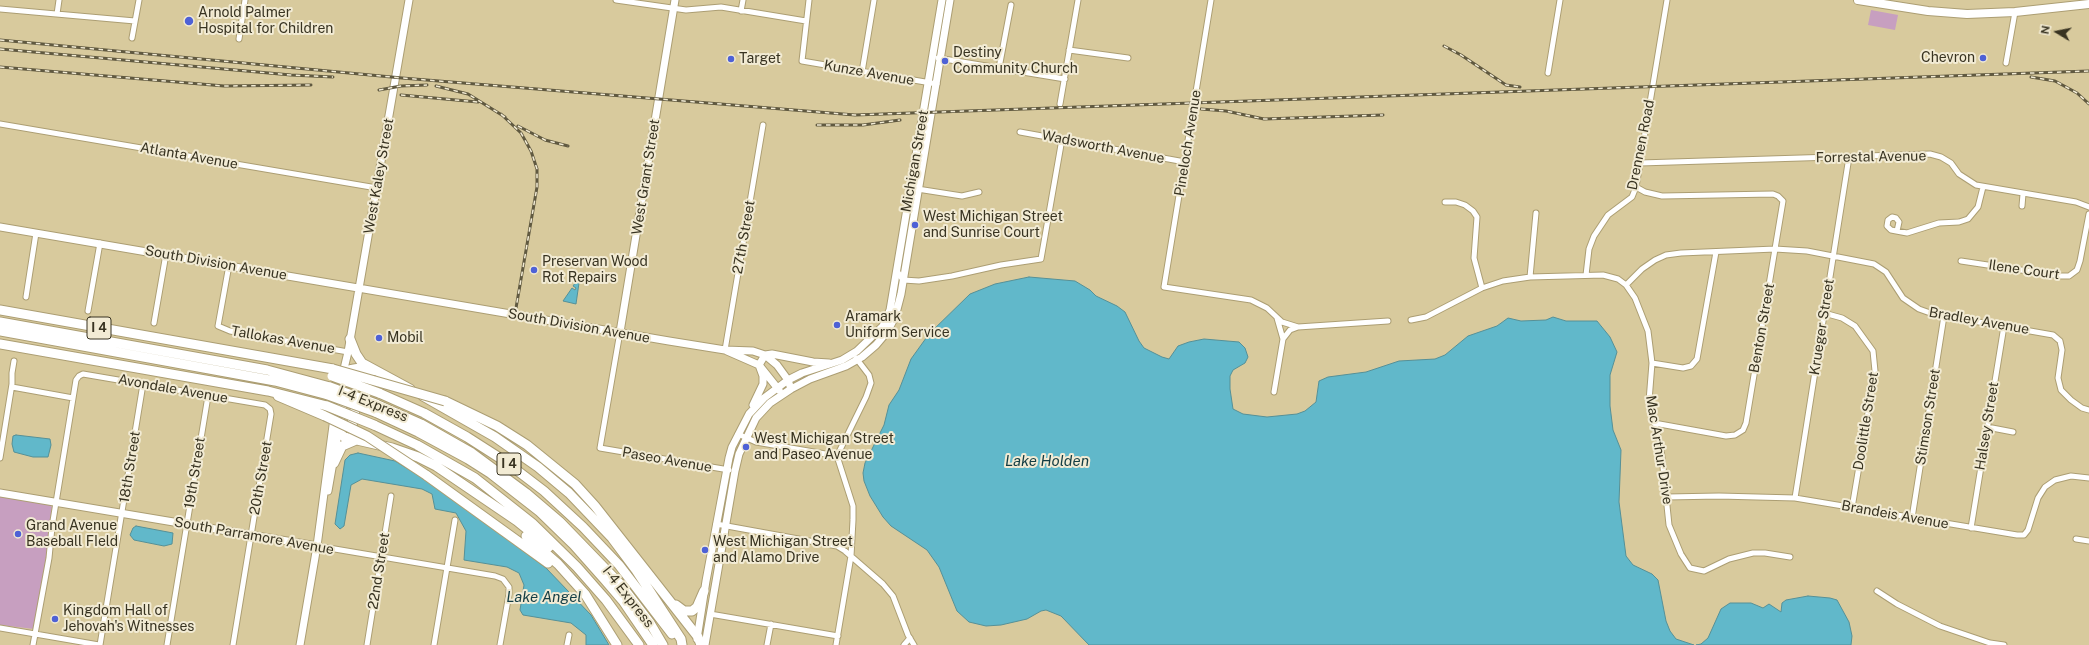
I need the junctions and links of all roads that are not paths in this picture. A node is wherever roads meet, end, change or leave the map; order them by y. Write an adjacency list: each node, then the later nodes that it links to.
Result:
1 (59, 0): 23 (street)
2 (139, 0): 24 (street)
3 (246, 0): 27 (street)
4 (409, 0): 49 (street, West Kaley Street)
5 (616, 0): 20 (street)
6 (675, 0): 20 (street, West Grant Street)
7 (743, 0): 21 (street)
8 (809, 0): 25 (street)
9 (874, 0): 34 (street)
10 (942, 0): 29 (street, Michigan Street)
11 (950, 0): 30 (street, Michigan Street)
12 (1078, 0): 28 (street)
13 (1211, 0): 45 (street, Pineloch Avenue)
14 (1560, 0): 35 (street)
15 (1667, 0): 46 (street, Drennen Road)
16 (1858, 0): 22 (main road)
17 (2089, 4): 22 (main road)
18 (1010, 5): 33 (street)
19 (0, 9): 23 (street)
20 (673, 9): 21 (street); 89 (street, West Grant Street)
21 (741, 11): 25 (street)
22 (2015, 12): 32 (street)
23 (56, 14): 24 (street)
24 (135, 21): 26 (street)
25 (806, 21): 34 (street, Kunze Avenue)
26 (132, 38)
27 (239, 39)
28 (1069, 50): 31 (street); 36 (street)
29 (933, 57): 30 (street); 37 (street, Michigan Street)
30 (942, 58): 33 (street); 38 (street, Michigan Street)
31 (1128, 58)
32 (2006, 63)
33 (999, 68): 36 (street)
34 (862, 72): 37 (street, Kunze Avenue)
35 (1548, 73)
36 (1065, 79): 39 (street)
37 (929, 83): 38 (street, Kunze Avenue); 50 (street, Michigan Street)
38 (937, 84): 51 (street, Michigan Street)
39 (1060, 104)
40 (0, 124): 49 (street, Atlanta Avenue)
41 (763, 125): 93 (street, 27th Street)
42 (1020, 132): 43 (street, Wadsworth Avenue)
43 (1062, 139): 45 (street, Wadsworth Avenue); 72 (street)
44 (1849, 157): 46 (street, Forrestal Avenue); 48 (street, Forrestal Avenue); 66 (street, Krueger Street)
45 (1185, 162): 81 (street, Pineloch Avenue)
46 (1640, 164): 47 (street, Drennen Road)
47 (1636, 187): 63 (street, Benton Street); 70 (street, Drennen Road)
48 (1983, 187): 53 (street, Forrestal Avenue); 60 (street)
49 (377, 188): 74 (street, West Kaley Street)
50 (911, 188): 51 (street); 69 (street, Michigan Street)
51 (919, 190): 52 (street); 72 (street, Michigan Street)
52 (979, 192)
53 (2023, 194): 55 (street); 56 (street, Forrestal Avenue)
54 (1445, 202): 75 (street)
55 (2022, 206)
56 (2089, 207)
57 (1536, 213): 71 (street)
58 (2089, 214): 67 (street, Ilene Court)
59 (0, 227): 61 (street, South Division Avenue)
60 (1897, 231)
61 (36, 232): 62 (street, South Division Avenue); 76 (street)
62 (100, 243): 65 (street, South Division Avenue); 78 (street)
63 (1776, 249): 64 (street, Bradley Avenue); 66 (street, Bradley Avenue); 122 (street, Benton Street)
64 (1716, 252): 73 (street, Bradley Avenue); 99 (street)
65 (166, 254): 68 (street, South Division Avenue); 85 (street)
66 (1833, 256): 79 (street, Krueger Street); 80 (street, Bradley Avenue)
67 (1961, 261)
68 (229, 265): 74 (street, South Division Avenue); 94 (street, Tallokas Avenue)
69 (897, 270): 72 (street); 96 (street, Michigan Street)
70 (1586, 275): 71 (street); 73 (street)
71 (1530, 277): 75 (street)
72 (903, 280): 96 (street, Michigan Street)
73 (1626, 284): 99 (street, Mac Arthur Drive)
74 (358, 287): 89 (street, South Division Avenue); 90 (street, West Kaley Street)
75 (1482, 288): 82 (street)
76 (26, 297)
77 (0, 310): 102 (highway, I 4)
78 (88, 311)
79 (1824, 313): 141 (street, Krueger Street); 143 (street, Doolittle Street)
80 (1944, 316): 86 (street, Bradley Avenue); 146 (street, Stimson Street)
81 (1276, 318): 87 (street); 91 (street)
82 (1411, 320)
83 (1388, 321): 87 (street)
84 (0, 322): 110 (highway, I-4 Express)
85 (154, 323)
86 (2004, 326): 119 (street, Bradley Avenue); 123 (street, Halsey Street)
87 (1298, 327): 91 (street)
88 (0, 331): 110 (highway, I-4 Express)
89 (620, 332): 93 (street, South Division Avenue); 130 (street, West Grant Street)
90 (350, 339): 94 (street, West Kaley Street); 116 (highway)
91 (1283, 339): 111 (street)
92 (0, 345): 109 (highway, I 4)
93 (725, 350): 95 (street, South Division Avenue); 100 (street, South Division Avenue)
94 (348, 352): 101 (street, West Kaley Street); 102 (street, West Kaley Street)
95 (765, 355): 98 (street, South Division Avenue); 100 (street); 104 (street)
96 (855, 357): 98 (street, Michigan Street); 108 (street, Michigan Street); 132 (street)
97 (14, 361): 106 (street)
98 (835, 363): 104 (street, Michigan Street)
99 (1652, 363): 122 (street, Mac Arthur Drive)
100 (759, 365): 107 (street, South Division Avenue); 120 (street)
101 (349, 370): 102 (highway); 103 (highway); 125 (street, West Kaley Street)
102 (335, 375): 115 (street, West Kaley Street); 116 (highway, bridge); 187 (highway, I 4, bridge)
103 (376, 375): 116 (highway); 129 (highway)
104 (788, 380): 107 (street, Michigan Street); 108 (street)
105 (143, 384): 113 (street, Avondale Avenue); 114 (street, Avondale Avenue); 144 (street, 18th Street)
106 (12, 387): 114 (street); 133 (street)
107 (778, 388): 112 (street, South Division Avenue); 120 (street, Michigan Street)
108 (791, 389): 112 (street, Michigan Street)
109 (268, 391): 159 (highway, I 4, bridge); 168 (highway, bridge)
110 (329, 391): 118 (highway, I-4 Express, bridge)
111 (1274, 392)
112 (782, 394): 127 (street, Michigan Street)
113 (208, 396): 117 (street, Avondale Avenue); 148 (street, 19th Street)
114 (73, 398): 142 (street)
115 (336, 402): 125 (highway); 155 (street, West Kaley Street)
116 (441, 404): 121 (highway); 145 (highway)
117 (268, 406): 152 (street, 20th Street)
118 (376, 408): 185 (highway, I-4 Express); 186 (highway, I-4 Express)
119 (2089, 410)
120 (748, 414): 126 (street, Michigan Street)
121 (462, 418): 145 (highway); 187 (highway)
122 (1654, 424): 140 (street, Mac Arthur Drive)
123 (1987, 427): 124 (street); 151 (street, Halsey Street)
124 (2013, 432)
125 (340, 433): 128 (highway); 134 (street, West Kaley Street)
126 (738, 434): 127 (street); 135 (street, Michigan Street)
127 (746, 438): 132 (street); 136 (street, Michigan Street)
128 (356, 440): 129 (highway); 134 (highway)
129 (370, 442): 131 (highway)
130 (600, 448): 135 (street, Paseo Avenue)
131 (397, 450): 159 (highway); 168 (highway)
132 (837, 456): 156 (street)
133 (0, 458)
134 (334, 463): 155 (street, West Kaley Street)
135 (726, 470): 136 (street, Paseo Avenue); 149 (street, Michigan Street)
136 (735, 471): 150 (street, Michigan Street)
137 (2089, 478): 151 (street, Brandeis Avenue)
138 (0, 493): 142 (street, South Parramore Avenue)
139 (391, 496): 158 (street, 22nd Street)
140 (1667, 497): 141 (street, Brandeis Avenue); 157 (street, Mac Arthur Drive)
141 (1795, 498): 143 (street, Brandeis Avenue)
142 (56, 502): 144 (street, South Parramore Avenue); 169 (street)
143 (1852, 508): 146 (street, Brandeis Avenue)
144 (122, 514): 148 (street, South Parramore Avenue); 175 (street, 18th Street)
145 (600, 514): 161 (highway)
146 (1912, 518): 151 (street, Brandeis Avenue)
147 (455, 520): 160 (street)
148 (187, 524): 152 (street, South Parramore Avenue); 176 (street, 19th Street)
149 (716, 524): 150 (street); 163 (street, Michigan Street)
150 (725, 527): 156 (street); 165 (street, Michigan Street)
151 (1971, 528)
152 (251, 535): 155 (street, South Parramore Avenue); 177 (street, 20th Street)
153 (2076, 539): 154 (street)
154 (2089, 541)
155 (317, 546): 158 (street, South Parramore Avenue); 178 (street)
156 (851, 556): 171 (street); 172 (street)
157 (1790, 557)
158 (381, 558): 160 (street, South Parramore Avenue); 179 (street, 22nd Street)
159 (577, 567): 184 (highway, I 4)
160 (446, 569): 180 (street); 181 (street, South Parramore Avenue)
161 (652, 579): 163 (highway); 164 (highway)
162 (1877, 590): 193 (street)
163 (704, 591): 173 (street, Michigan Street)
164 (672, 605): 173 (highway); 187 (highway)
165 (710, 614): 166 (street); 188 (street, Michigan Street)
166 (771, 624): 171 (street); 189 (street)
167 (0, 628): 169 (street)
168 (609, 632): 183 (highway)
169 (35, 634): 174 (street); 175 (street)
170 (569, 635): 182 (street)
171 (838, 636): 190 (street)
172 (910, 638): 191 (street); 192 (street)
173 (698, 642)
174 (33, 645)
175 (100, 645)
176 (167, 645)
177 (233, 645)
178 (300, 645)
179 (367, 645)
180 (434, 645)
181 (500, 645)
182 (568, 645)
183 (616, 645)
184 (639, 645)
185 (653, 645)
186 (663, 645)
187 (682, 645)
188 (705, 645)
189 (768, 645)
190 (836, 645)
191 (904, 645)
192 (914, 645)
193 (2004, 645)

